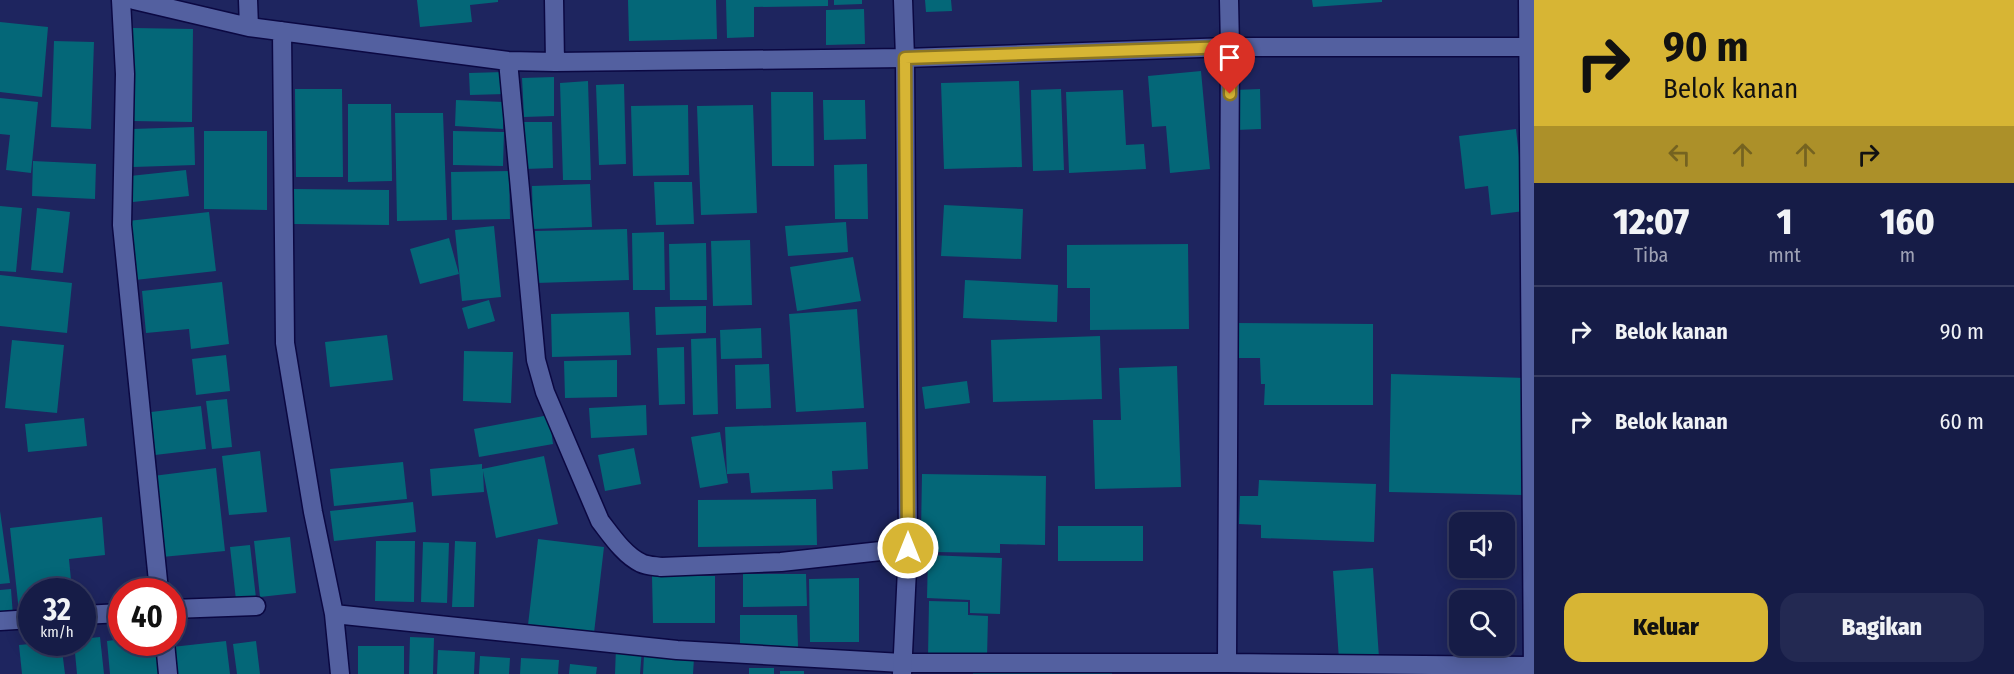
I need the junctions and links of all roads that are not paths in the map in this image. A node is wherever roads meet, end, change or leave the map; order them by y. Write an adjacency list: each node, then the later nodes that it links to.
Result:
1 (121, 0): 16 (street)
2 (134, 0): 8 (street)
3 (248, 0): 8 (street)
4 (554, 0): 14 (street)
5 (903, 0): 12 (street)
6 (1228, 0): 10 (street)
7 (1528, 0): 11 (street)
8 (249, 27): 9 (street)
9 (282, 31): 13 (street); 19 (street)
10 (1230, 47): 11 (street); 12 (street); 23 (street)
11 (1532, 47): 24 (street)
12 (905, 58): 14 (street); 15 (street)
13 (508, 61): 14 (street); 15 (street)
14 (555, 62)
15 (908, 548): 25 (street)
16 (158, 578)
17 (256, 606): 18 (street)
18 (186, 608)
19 (334, 614): 25 (street); 27 (street)
20 (18, 620): 21 (street)
21 (0, 621)
22 (166, 656): 26 (street)
23 (1227, 663): 24 (street); 25 (street)
24 (1533, 666): 28 (street)
25 (902, 669)
26 (168, 674)
27 (340, 674)
28 (1533, 674)

